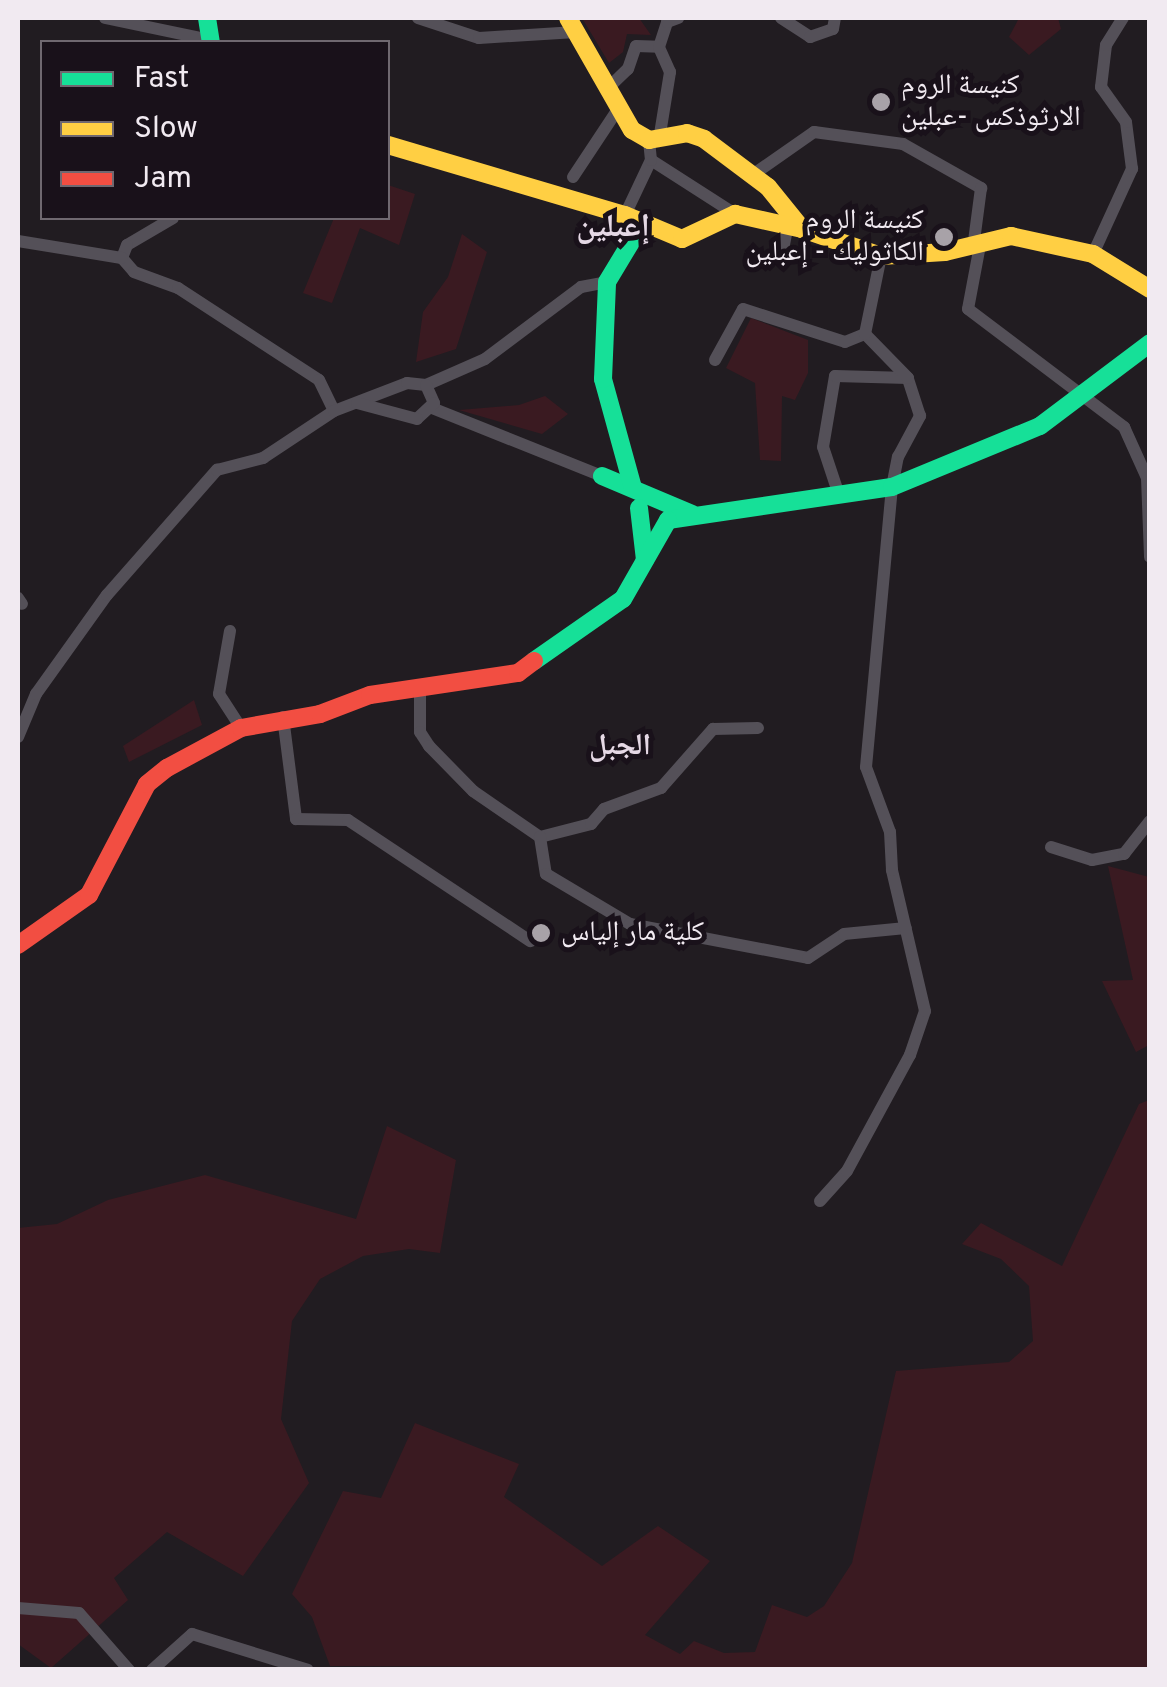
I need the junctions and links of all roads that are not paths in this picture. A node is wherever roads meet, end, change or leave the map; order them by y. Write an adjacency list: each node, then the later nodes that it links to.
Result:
1 (105, 18): 8 (street)
2 (418, 18): 7 (street)
3 (781, 18): 4 (street)
4 (835, 18)
5 (1124, 18): 23 (street)
6 (668, 19): 9 (street)
7 (572, 25): 10 (street)
8 (202, 40)
9 (659, 47): 10 (street); 12 (street)
10 (607, 89): 11 (street)
11 (616, 112): 12 (street); 16 (street)
12 (654, 137): 14 (street); 15 (street)
13 (390, 146): 18 (street)
14 (650, 160): 17 (street); 18 (street)
15 (750, 176): 20 (street); 22 (street)
16 (574, 177)
17 (735, 214): 18 (street); 20 (street)
18 (634, 219): 27 (street)
19 (170, 220): 25 (street)
20 (795, 229): 24 (street); 26 (street)
21 (18, 240): 25 (street)
22 (978, 240): 23 (street); 24 (street); 35 (street)
23 (1093, 254): 28 (street)
24 (882, 256): 29 (street)
25 (122, 258): 39 (street)
26 (781, 260)
27 (608, 282): 33 (street); 42 (street)
28 (1150, 289)
29 (865, 334): 31 (street); 32 (street)
30 (1150, 343): 35 (street)
31 (715, 360)
32 (908, 378): 41 (street); 43 (street)
33 (426, 385): 34 (street); 37 (street)
34 (404, 386): 36 (street); 38 (street)
35 (1083, 394): 41 (street); 45 (street)
36 (357, 403): 38 (street); 39 (street)
37 (432, 408): 38 (street); 40 (street)
38 (399, 410)
39 (334, 411): 51 (street)
40 (602, 476): 42 (street); 44 (street)
41 (892, 487): 43 (street); 55 (street)
42 (633, 488): 44 (street)
43 (838, 492): 44 (street)
44 (656, 512): 47 (street)
45 (1150, 556)
46 (230, 631): 49 (street)
47 (420, 687): 48 (street); 53 (street)
48 (283, 717): 49 (street); 56 (street)
49 (241, 728): 57 (street)
50 (758, 728): 53 (street)
51 (18, 737)
52 (1150, 821): 54 (street)
53 (540, 838): 55 (street)
54 (1051, 847)
55 (906, 928): 58 (street)
56 (530, 942)
57 (18, 945)
58 (820, 1201)
59 (18, 1608): 60 (street)
60 (129, 1670)
61 (152, 1670): 62 (street)
62 (308, 1670)

